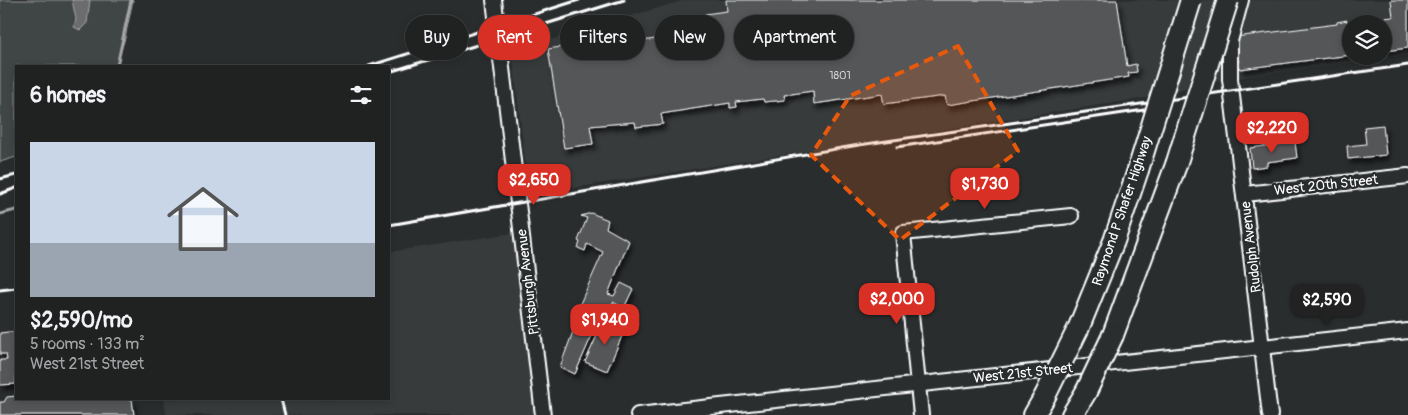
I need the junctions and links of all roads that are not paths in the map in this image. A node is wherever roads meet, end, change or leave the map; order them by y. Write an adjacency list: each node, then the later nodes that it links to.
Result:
1 (494, 0): 11 (street, Pittsburgh Avenue)
2 (1191, 0): 14 (highway, Raymond P Shafer Highway, bridge)
3 (1228, 0): 15 (highway, bridge)
4 (1241, 0): 6 (street, Rudolph Avenue)
5 (1408, 176): 6 (street, West 20th Street)
6 (1245, 194): 9 (street, Rudolph Avenue)
7 (1070, 216): 10 (street)
8 (1408, 331): 9 (street, West 21st Street)
9 (1263, 348): 10 (street, West 21st Street); 16 (street, Rudolph Avenue)
10 (918, 384): 12 (street, West 21st Street); 13 (street)
11 (543, 415)
12 (638, 415)
13 (921, 415)
14 (1034, 415)
15 (1074, 415)
16 (1270, 415)

